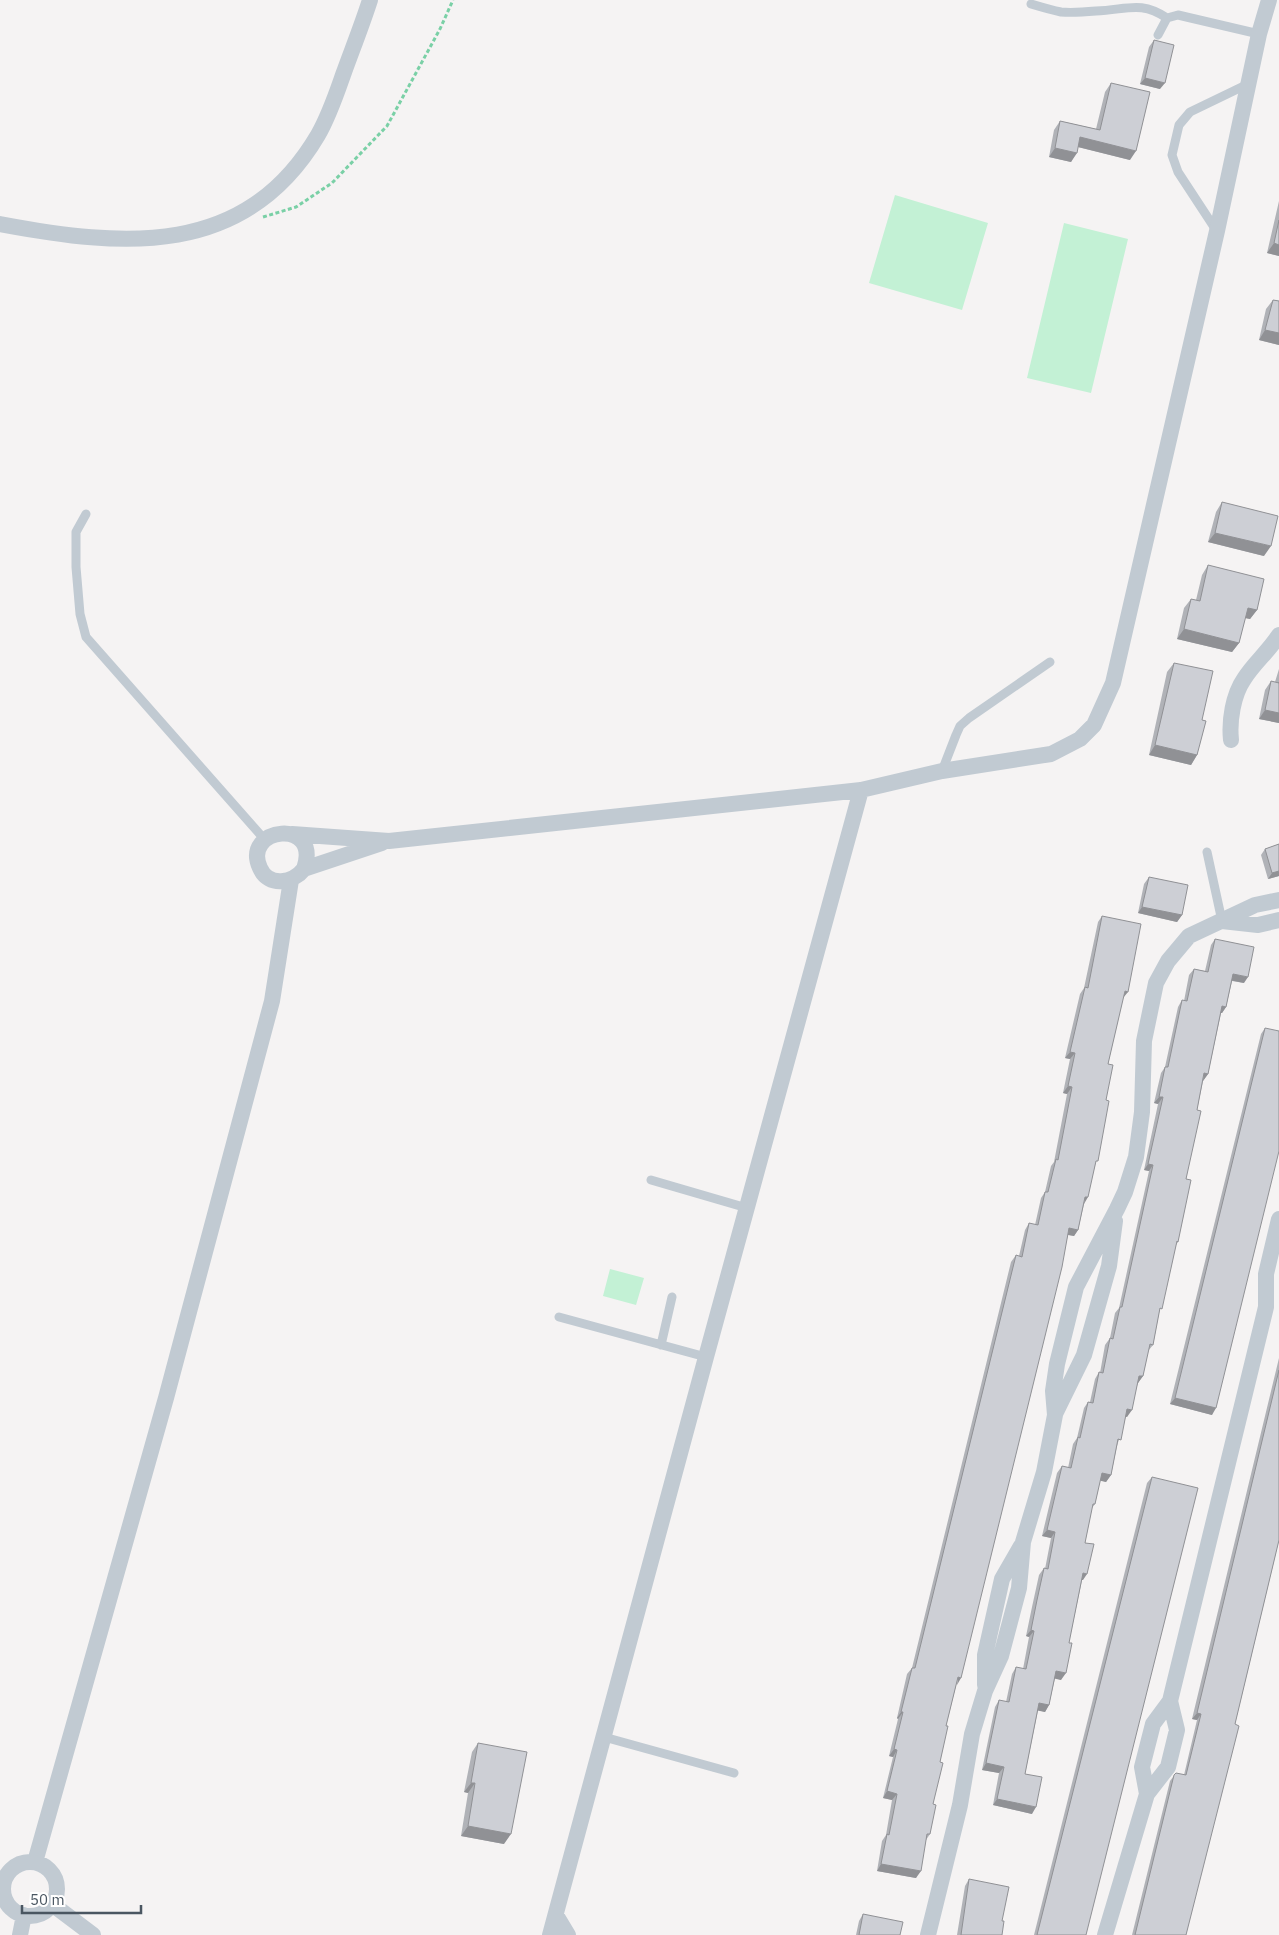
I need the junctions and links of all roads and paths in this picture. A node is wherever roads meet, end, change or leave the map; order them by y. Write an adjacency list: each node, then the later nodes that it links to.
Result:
1 (370, 0): 9 (street)
2 (453, 0): 9 (path)
3 (1269, 0): 6 (street)
4 (1031, 4): 5 (lane)
5 (1167, 18): 6 (lane); 7 (lane)
6 (1259, 34): 8 (street)
7 (1158, 35)
8 (1248, 84): 11 (street); 11 (lane)
9 (240, 215): 10 (street)
10 (0, 224)
11 (1217, 231): 16 (street)
12 (86, 514): 19 (lane)
13 (1279, 636): 15 (street)
14 (1050, 662): 16 (lane)
15 (1232, 740)
16 (942, 771): 17 (street)
17 (861, 790): 20 (street); 28 (street)
18 (292, 834): 19 (street); 20 (street); 22 (street)
19 (265, 840): 23 (street)
20 (389, 841): 22 (street)
21 (1207, 852): 25 (lane)
22 (304, 869): 23 (street)
23 (291, 880): 42 (street)
24 (1279, 900): 25 (street)
25 (1222, 920): 26 (street); 29 (street)
26 (1279, 920)
27 (651, 1180): 28 (lane)
28 (747, 1208): 36 (street)
29 (1117, 1209): 37 (street); 37 (street)
30 (1279, 1219): 33 (street)
31 (1279, 1288): 33 (street)
32 (672, 1298): 35 (lane)
33 (1266, 1307): 38 (street)
34 (559, 1317): 35 (lane)
35 (661, 1345): 36 (lane)
36 (706, 1357): 39 (street)
37 (1054, 1415): 50 (street)
38 (1170, 1701): 41 (street); 41 (street)
39 (604, 1737): 40 (lane); 44 (street)
40 (734, 1773)
41 (1147, 1794): 51 (street)
42 (35, 1862): 43 (street); 45 (street)
43 (52, 1904): 45 (street); 47 (street)
44 (556, 1914): 48 (street); 49 (street)
45 (24, 1915): 46 (street)
46 (20, 1935)
47 (93, 1935)
48 (550, 1935)
49 (568, 1935)
50 (928, 1935)
51 (1105, 1935)

